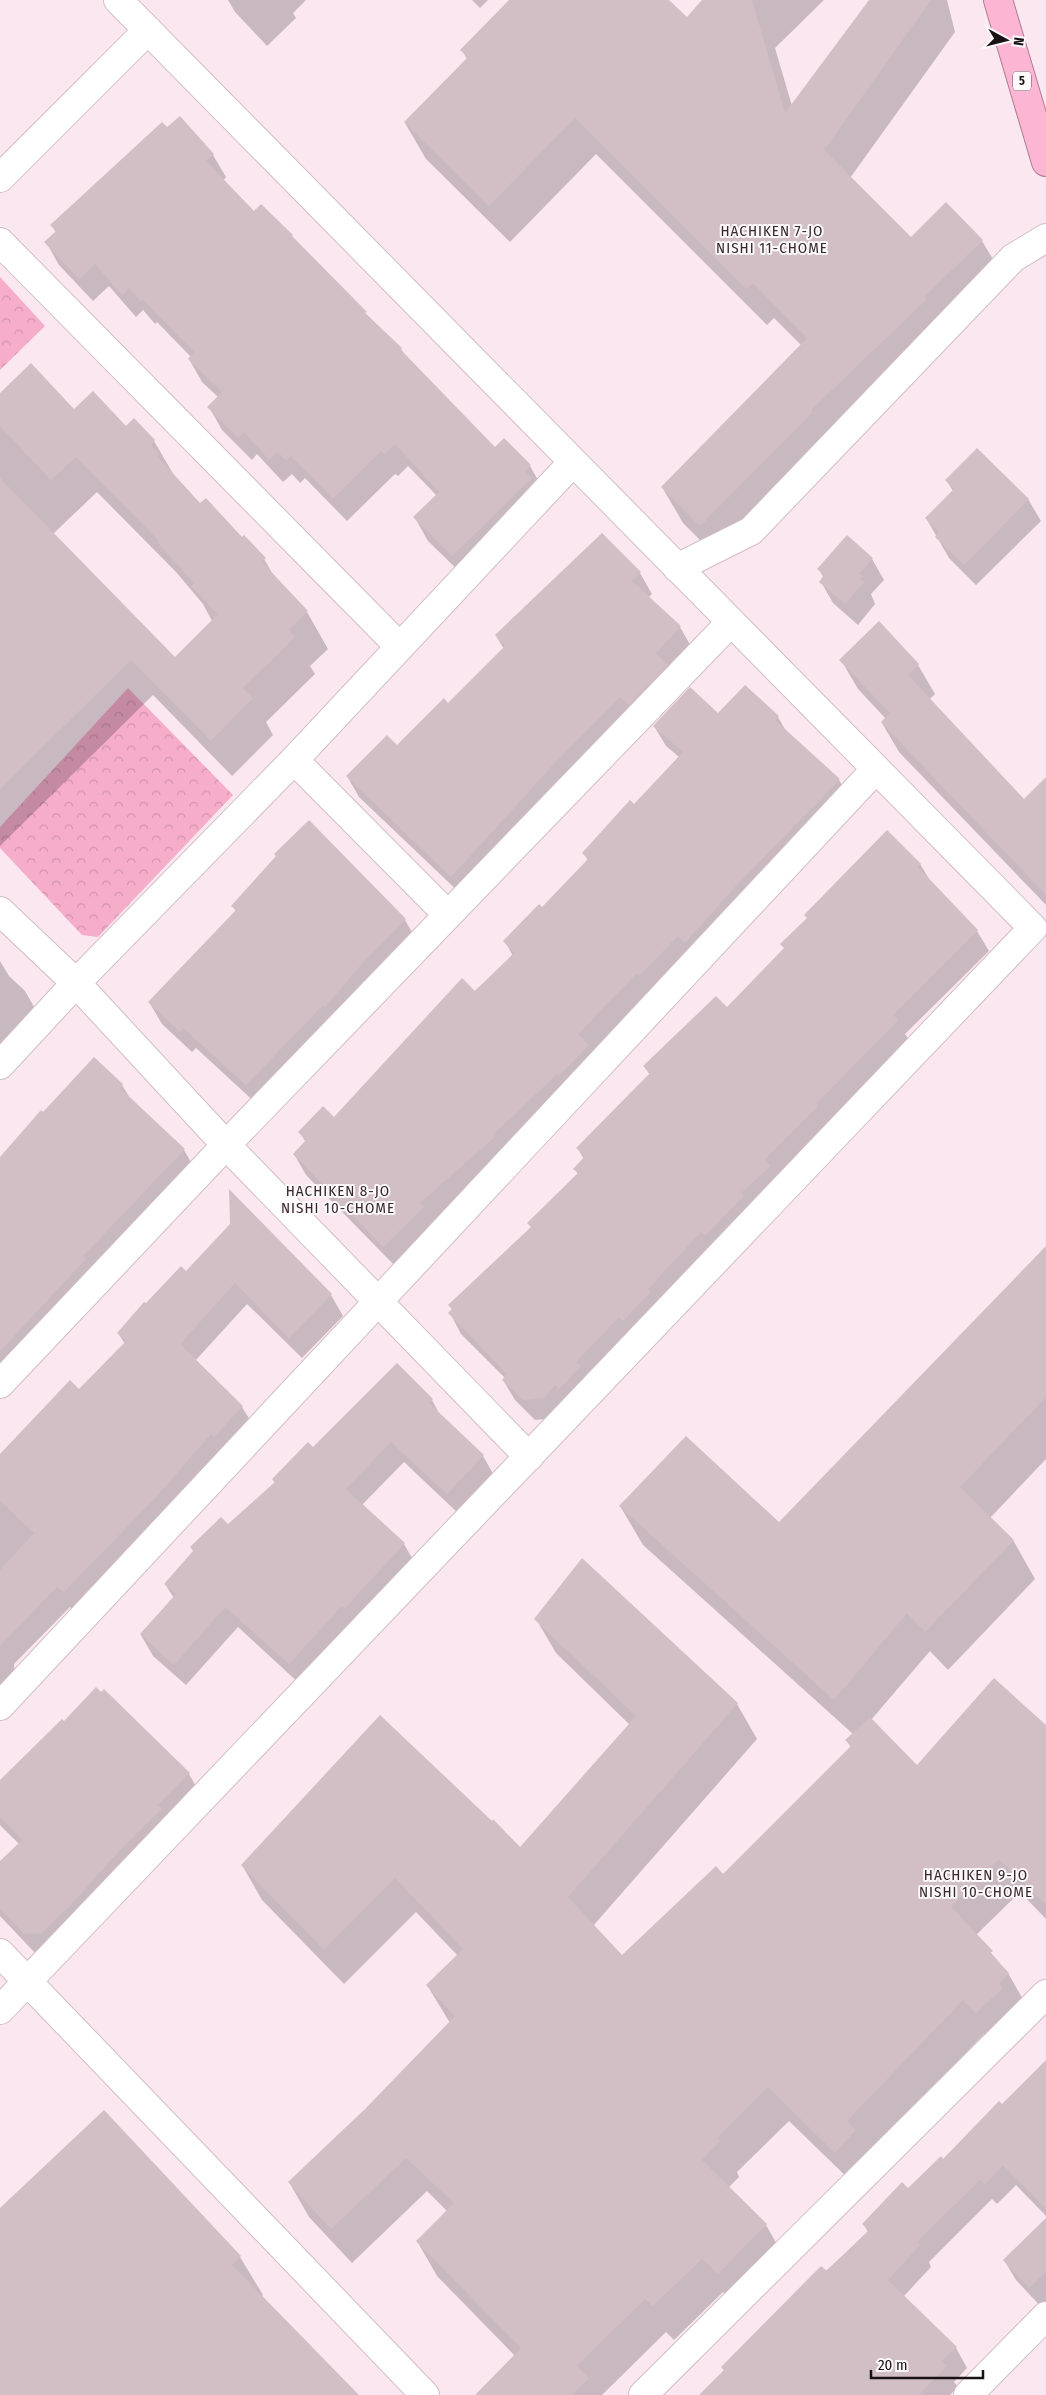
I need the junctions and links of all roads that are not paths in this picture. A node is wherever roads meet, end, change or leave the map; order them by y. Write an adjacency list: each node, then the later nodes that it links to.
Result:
1 (118, 0): 3 (street)
2 (998, 0): 4 (highway, 5)
3 (148, 30): 5 (street); 8 (street)
4 (1046, 162)
5 (0, 178)
6 (1046, 238): 9 (street)
7 (0, 242): 11 (street)
8 (573, 462): 9 (street); 11 (street)
9 (677, 568): 10 (street)
10 (731, 622): 13 (street); 15 (street)
11 (400, 647): 12 (street)
12 (294, 760): 15 (street); 16 (street)
13 (876, 769): 19 (street); 21 (street)
14 (0, 911): 16 (street)
15 (448, 915): 18 (street)
16 (76, 983): 17 (street); 18 (street)
17 (0, 1065)
18 (226, 1145): 19 (street); 20 (street)
19 (377, 1301): 21 (street); 22 (street)
20 (0, 1384)
21 (529, 1457): 24 (street)
22 (0, 1706)
23 (0, 1953): 24 (street)
24 (28, 1983): 26 (street); 28 (street)
25 (1046, 1994): 29 (street)
26 (0, 2010)
27 (1046, 2316): 30 (street)
28 (425, 2395)
29 (643, 2395)
30 (968, 2395)

